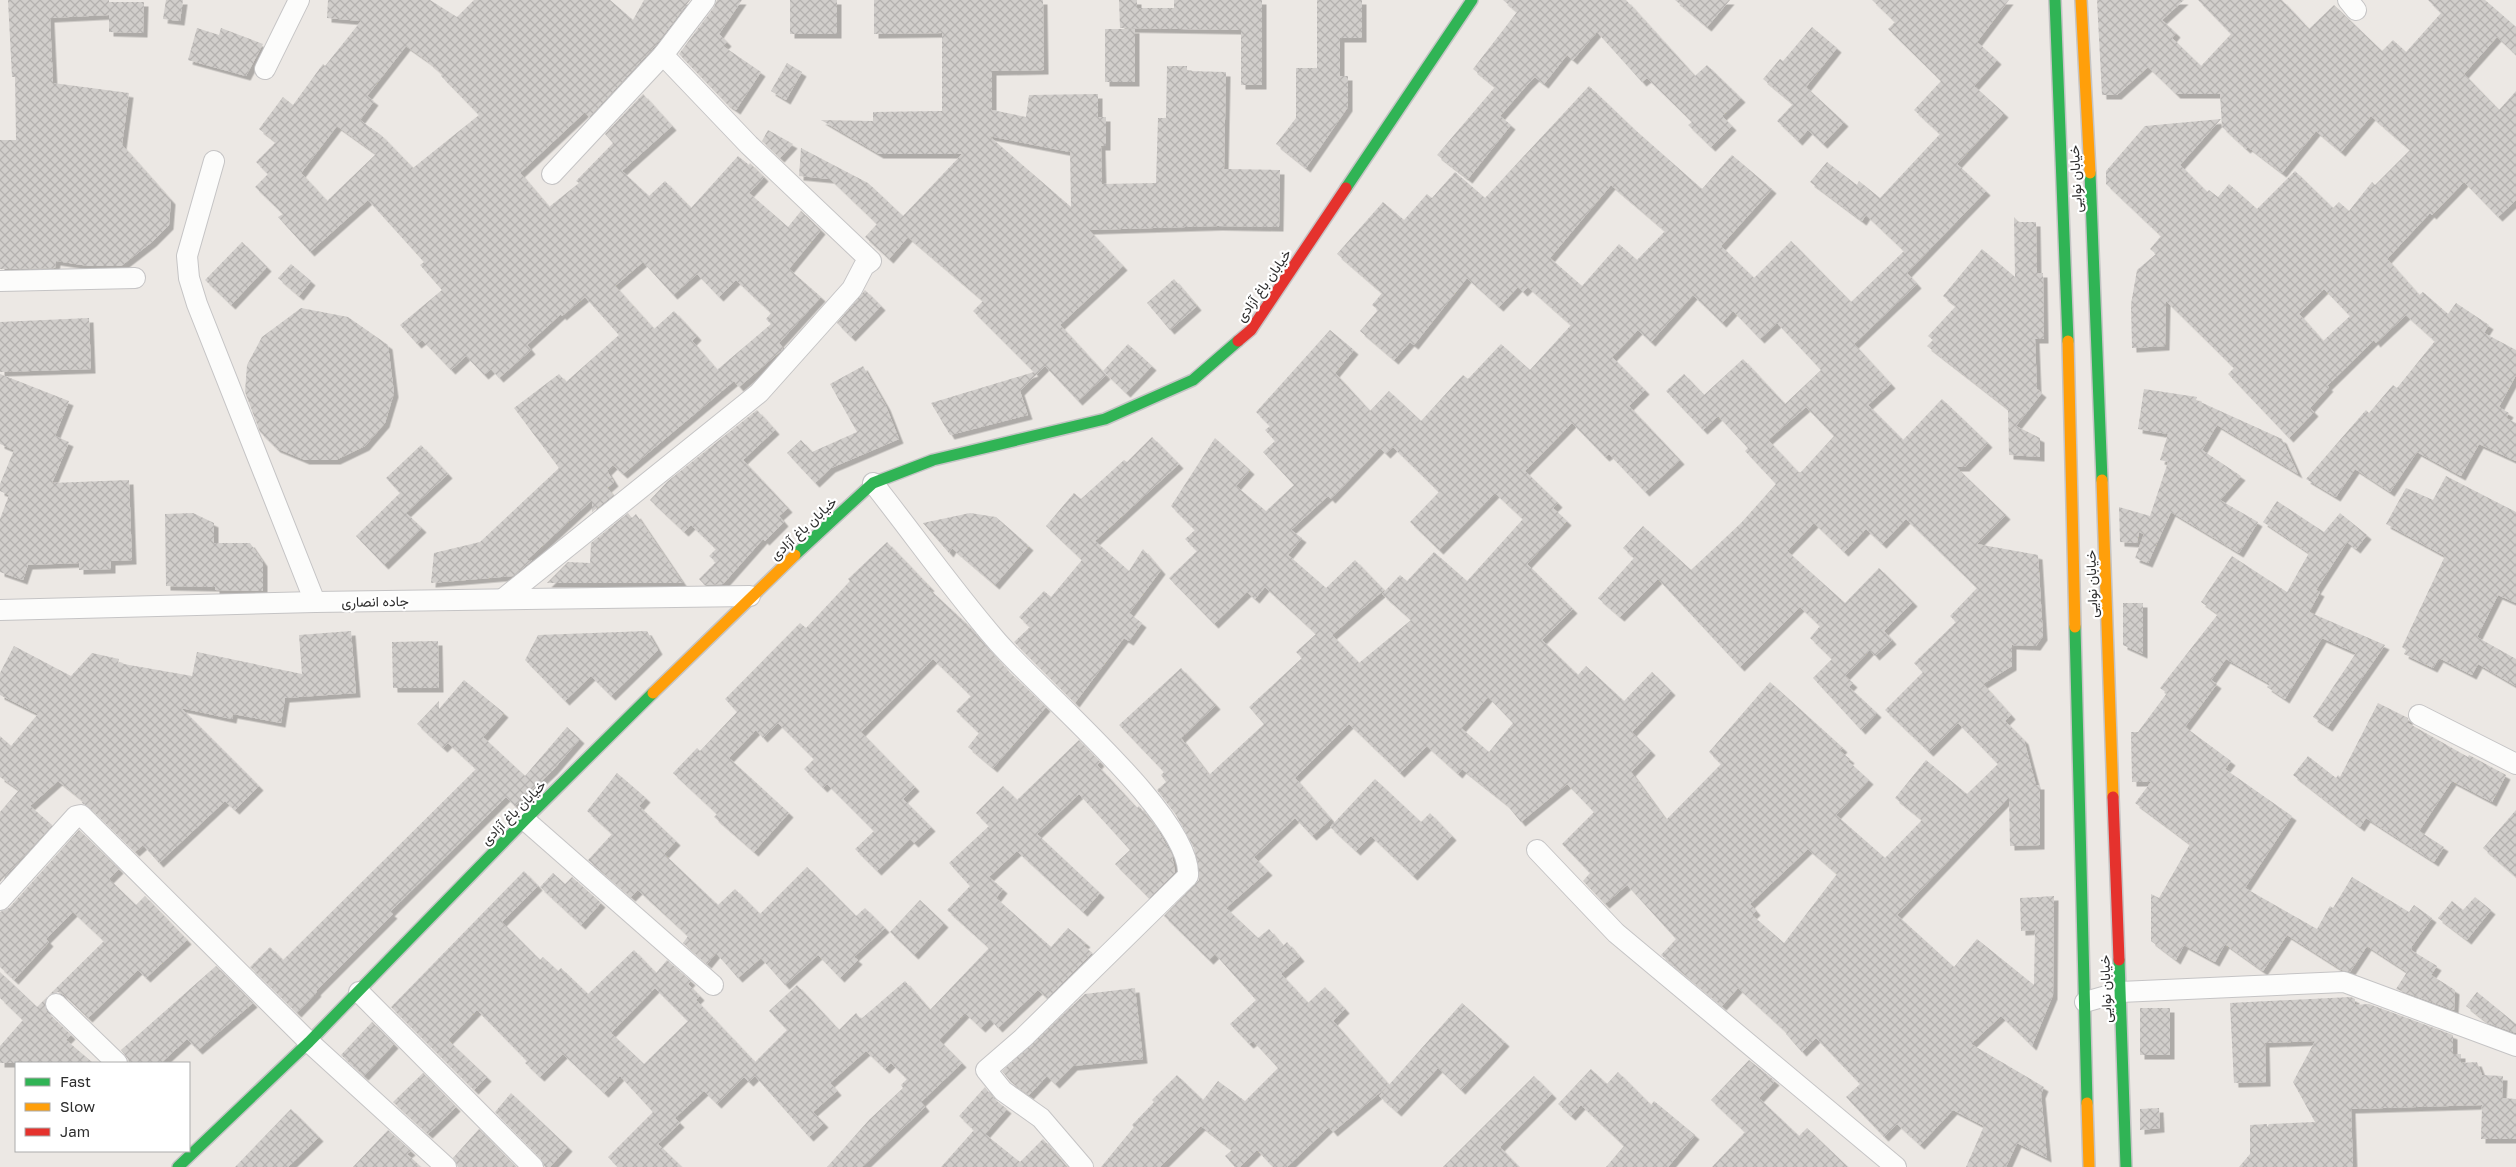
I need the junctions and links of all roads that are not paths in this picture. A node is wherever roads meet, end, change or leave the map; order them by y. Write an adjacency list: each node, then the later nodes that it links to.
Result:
1 (299, 0): 7 (street)
2 (705, 0): 6 (street)
3 (1472, 0): 12 (street, خیابان باغ آزادی)
4 (2055, 0): 25 (street, خیابان نوایی)
5 (2081, 0): 24 (street, خیابان نوایی)
6 (663, 55): 9 (street); 14 (street)
7 (265, 69)
8 (214, 161): 15 (street)
9 (552, 174)
10 (135, 278): 11 (street)
11 (0, 281)
12 (873, 483): 13 (street, خیابان باغ آزادی); 35 (street)
13 (750, 596): 14 (street, جاده انصاری); 19 (street, خیابان باغ آزادی)
14 (504, 598): 15 (street, جاده انصاری)
15 (315, 602): 16 (street, جاده انصاری)
16 (0, 610)
17 (2419, 715): 18 (street)
18 (2516, 764)
19 (526, 820): 22 (street); 23 (street, خیابان باغ آزادی)
20 (1538, 850): 36 (street)
21 (0, 900): 27 (street)
22 (713, 985)
23 (359, 992): 27 (street, خیابان باغ آزادی); 34 (street)
24 (2120, 992): 25 (street); 28 (street); 38 (street, خیابان نوایی)
25 (2085, 1002): 37 (street, خیابان نوایی)
26 (56, 1004): 29 (street)
27 (309, 1042): 30 (street, خیابان باغ آزادی); 33 (street)
28 (2516, 1046)
29 (116, 1062)
30 (194, 1140)
31 (187, 1152): 32 (street, خیابان باغ آزادی)
32 (178, 1167)
33 (446, 1167)
34 (533, 1167)
35 (1083, 1167)
36 (1896, 1167)
37 (2089, 1167)
38 (2126, 1167)

